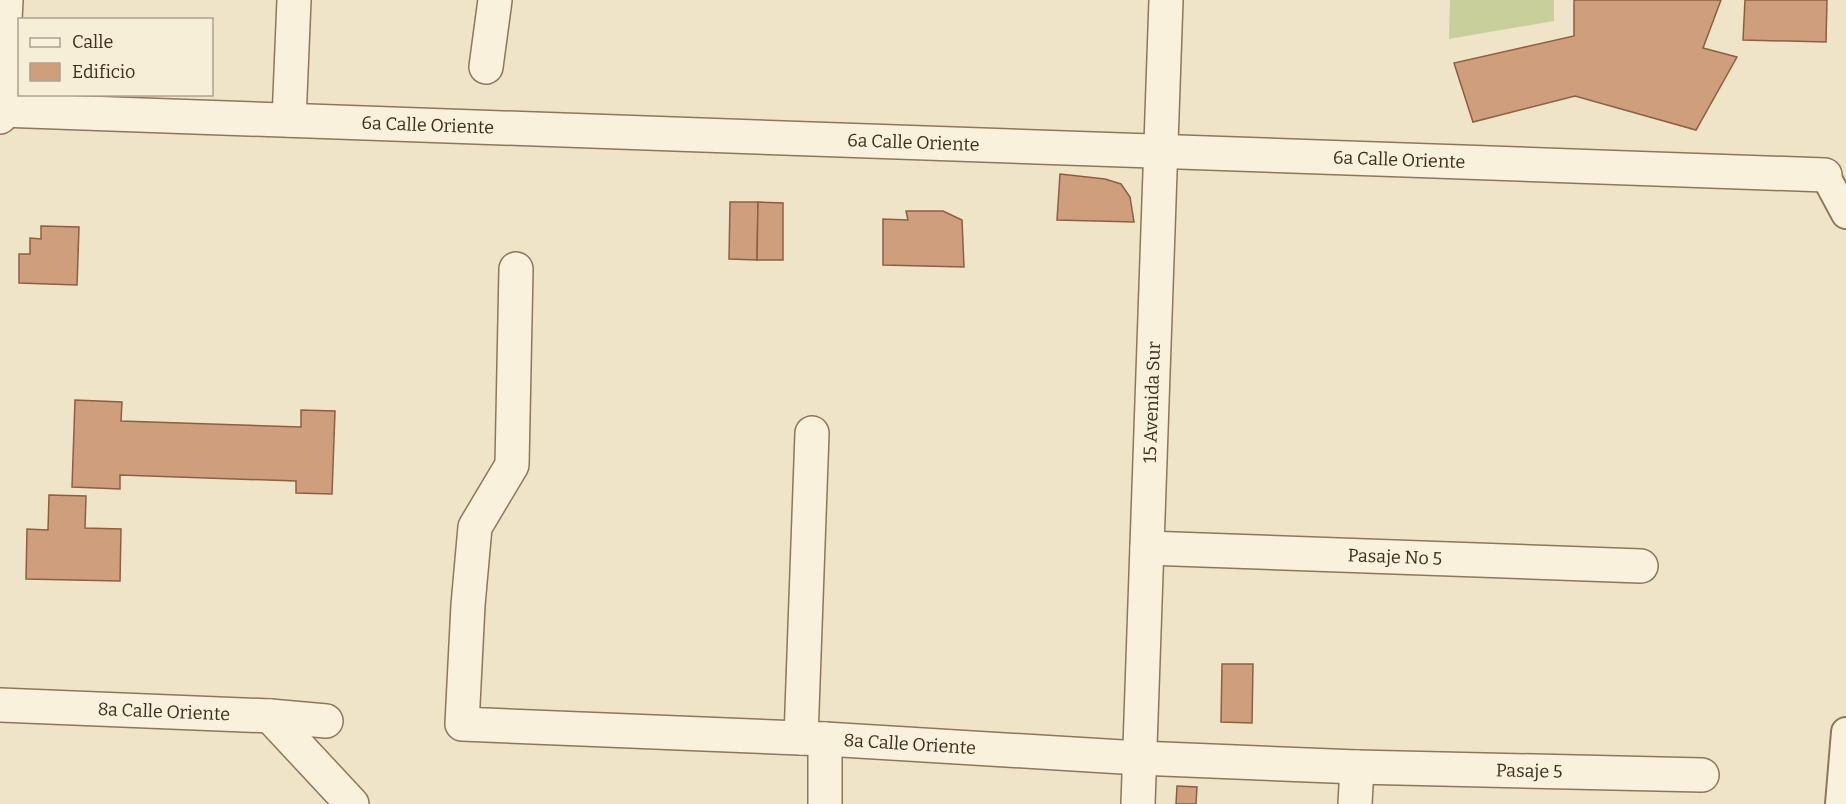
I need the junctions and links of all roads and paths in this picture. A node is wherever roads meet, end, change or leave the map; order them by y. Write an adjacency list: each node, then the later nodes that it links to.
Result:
1 (6, 0): 6 (street)
2 (294, 0): 8 (street)
3 (495, 0): 5 (street)
4 (1166, 0): 9 (street, 15 Avenida Sur)
5 (486, 67)
6 (0, 110): 7 (street); 8 (street, 6a Calle Oriente)
7 (0, 117)
8 (289, 120): 9 (street, 6a Calle Oriente)
9 (1161, 152): 10 (street, 6a Calle Oriente); 14 (street, 15 Avenida Sur)
10 (1825, 175): 11 (street)
11 (1846, 214)
12 (516, 268): 20 (street, 8a Calle Oriente)
13 (812, 433): 20 (street)
14 (1147, 549): 15 (street, Pasaje No 5); 21 (street, 15 Avenida Sur)
15 (1641, 566)
16 (0, 705): 17 (street, 8a Calle Oriente)
17 (270, 716): 18 (street, 8a Calle Oriente); 24 (street)
18 (326, 722)
19 (1846, 732): 28 (street)
20 (813, 738): 21 (street, 8a Calle Oriente); 25 (street)
21 (1139, 758): 22 (street, 8a Calle Oriente); 26 (street, 15 Avenida Sur)
22 (1357, 767): 23 (street, Pasaje 5); 27 (street)
23 (1702, 775)
24 (352, 804)
25 (825, 804)
26 (1138, 804)
27 (1355, 804)
28 (1840, 804)

